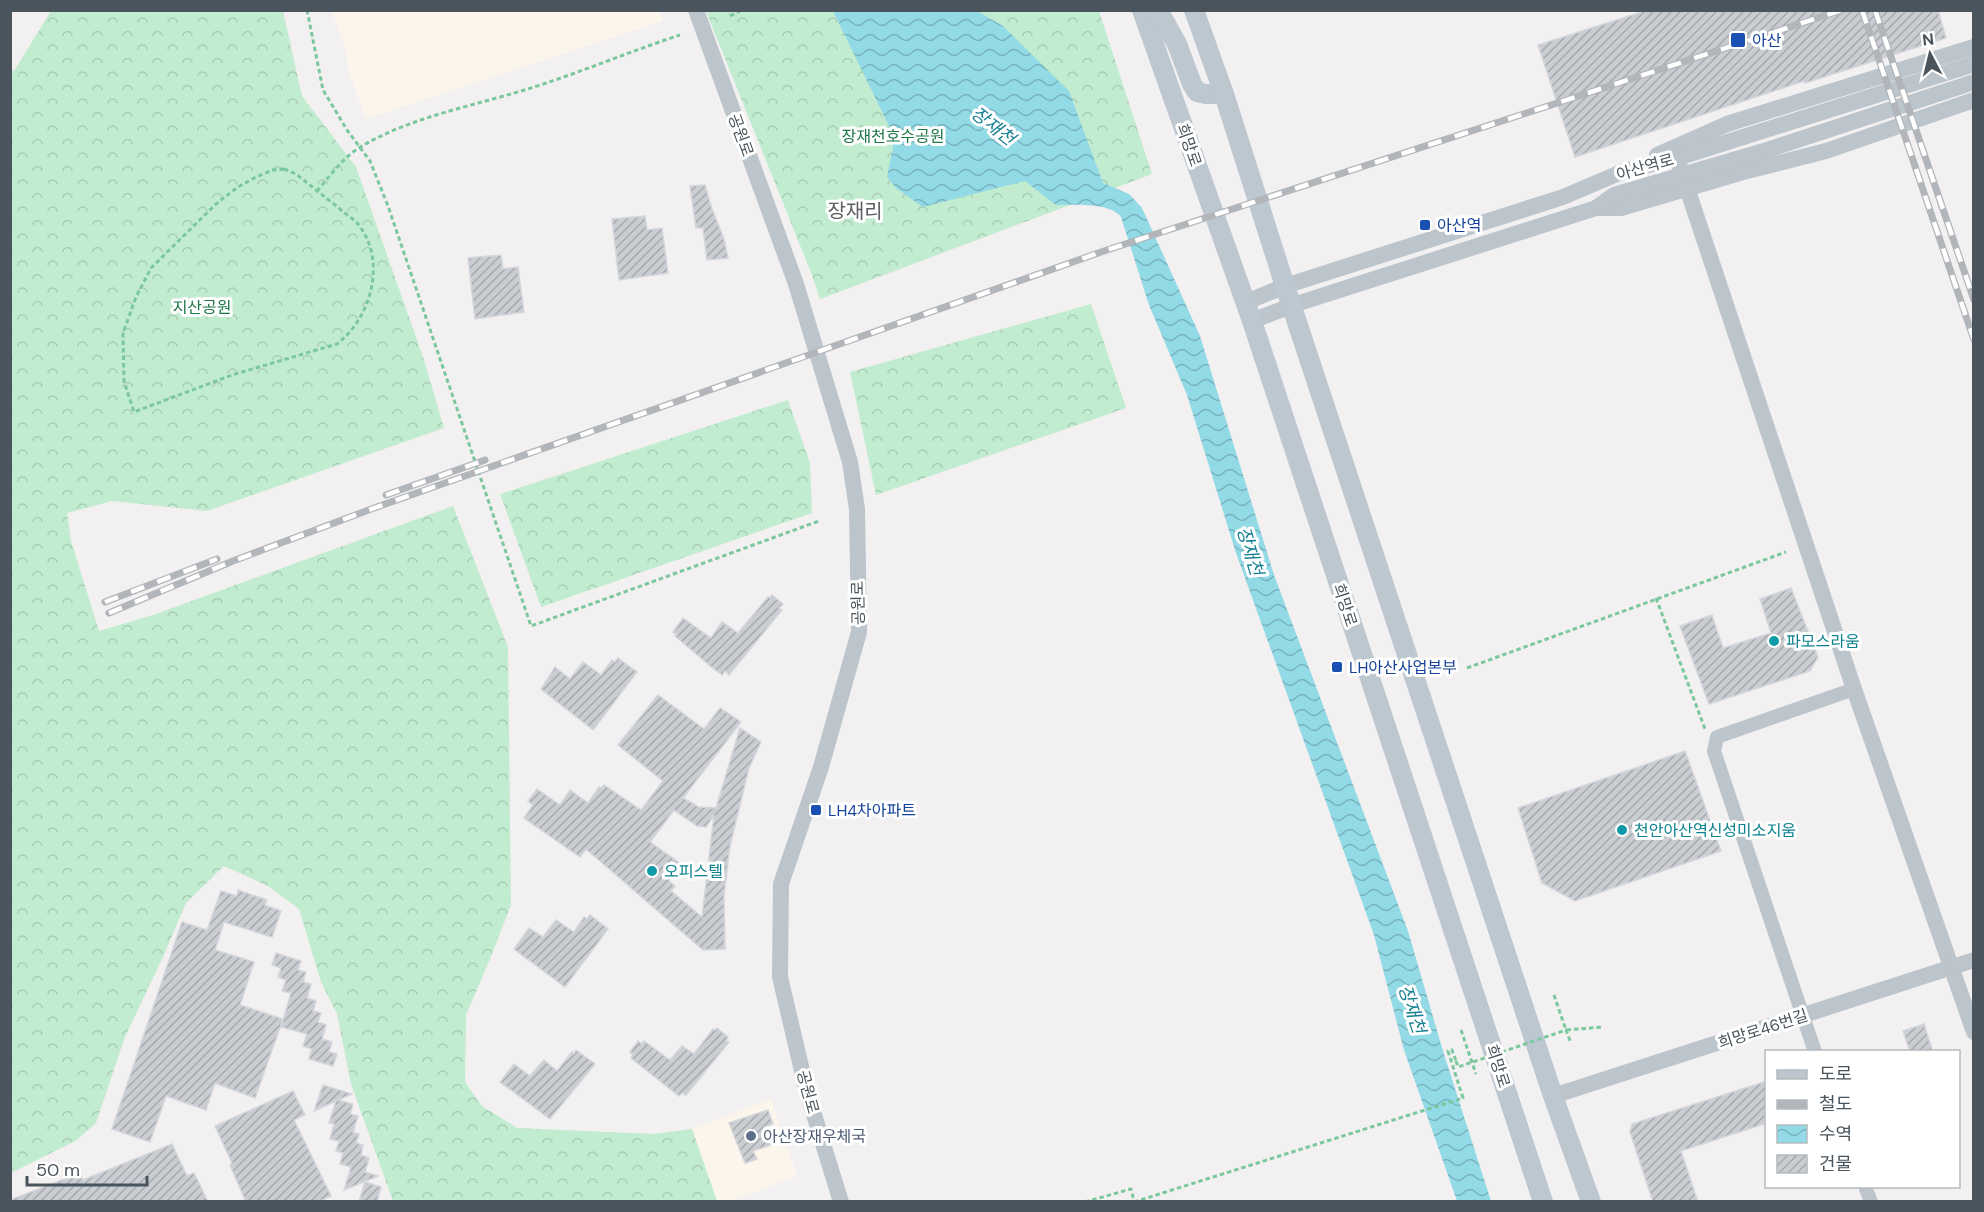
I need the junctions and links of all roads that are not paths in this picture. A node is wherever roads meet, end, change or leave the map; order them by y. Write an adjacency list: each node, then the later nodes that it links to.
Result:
1 (696, 10): 23 (street, 공원로)
2 (1142, 10): 15 (main road, 희망로)
3 (1158, 10): 8 (main road)
4 (1194, 10): 8 (main road)
5 (1974, 47): 11 (street)
6 (1974, 64): 10 (street, 아산역로)
7 (1974, 82): 12 (street, 아산역로)
8 (1224, 94): 13 (main road)
9 (1974, 100): 12 (street)
10 (1677, 158): 11 (street, 아산역로); 12 (street)
11 (1624, 171): 13 (street, 아산역로)
12 (1686, 181): 14 (street, 아산역로); 16 (street)
13 (1285, 286): 14 (main road); 15 (street, 아산역로)
14 (1293, 305): 15 (street, 아산역로); 22 (main road)
15 (1248, 312): 24 (main road, 희망로)
16 (1854, 690): 18 (street); 19 (street)
17 (1974, 960): 18 (street, 희망로46번길)
18 (1951, 967): 19 (street, 희망로46번길); 20 (street)
19 (1802, 1016): 21 (street); 22 (street, 희망로46번길)
20 (1974, 1032)
21 (1814, 1050)
22 (1553, 1096): 25 (main road)
23 (841, 1202)
24 (1543, 1202)
25 (1591, 1202)

